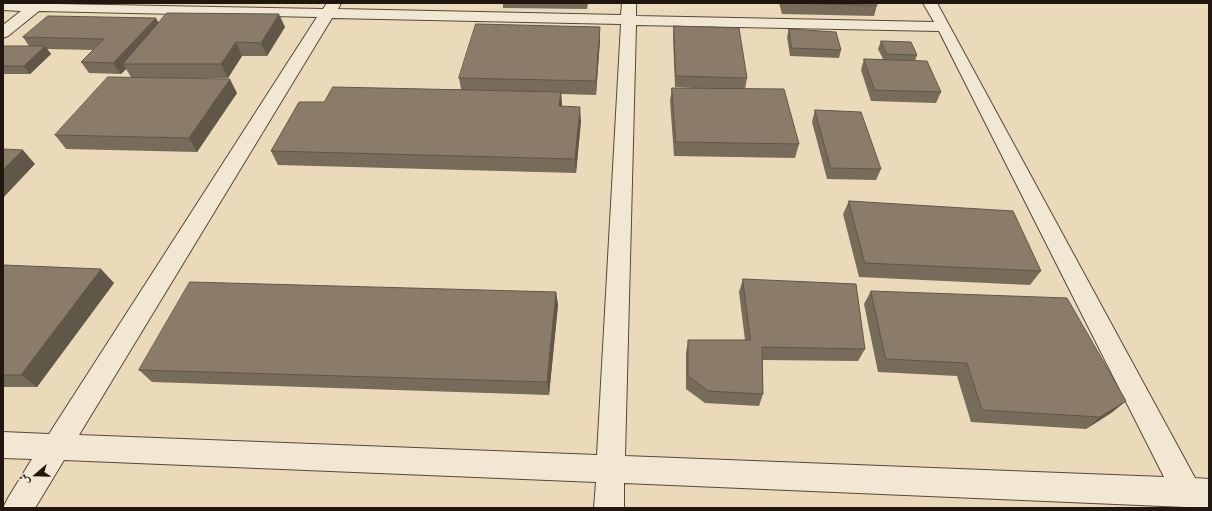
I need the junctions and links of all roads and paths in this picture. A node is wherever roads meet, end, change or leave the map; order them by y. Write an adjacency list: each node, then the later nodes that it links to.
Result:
1 (930, 3): 6 (street)
2 (38, 5): 3 (street); 4 (street); 7 (street)
3 (3, 6)
4 (331, 8): 5 (street); 9 (street)
5 (629, 11): 6 (street); 10 (street)
6 (944, 27): 11 (street)
7 (3, 33)
8 (3, 444): 9 (street)
9 (56, 447): 10 (street); 12 (street)
10 (610, 469): 11 (street); 13 (street)
11 (1197, 498)
12 (18, 508)
13 (609, 508)

